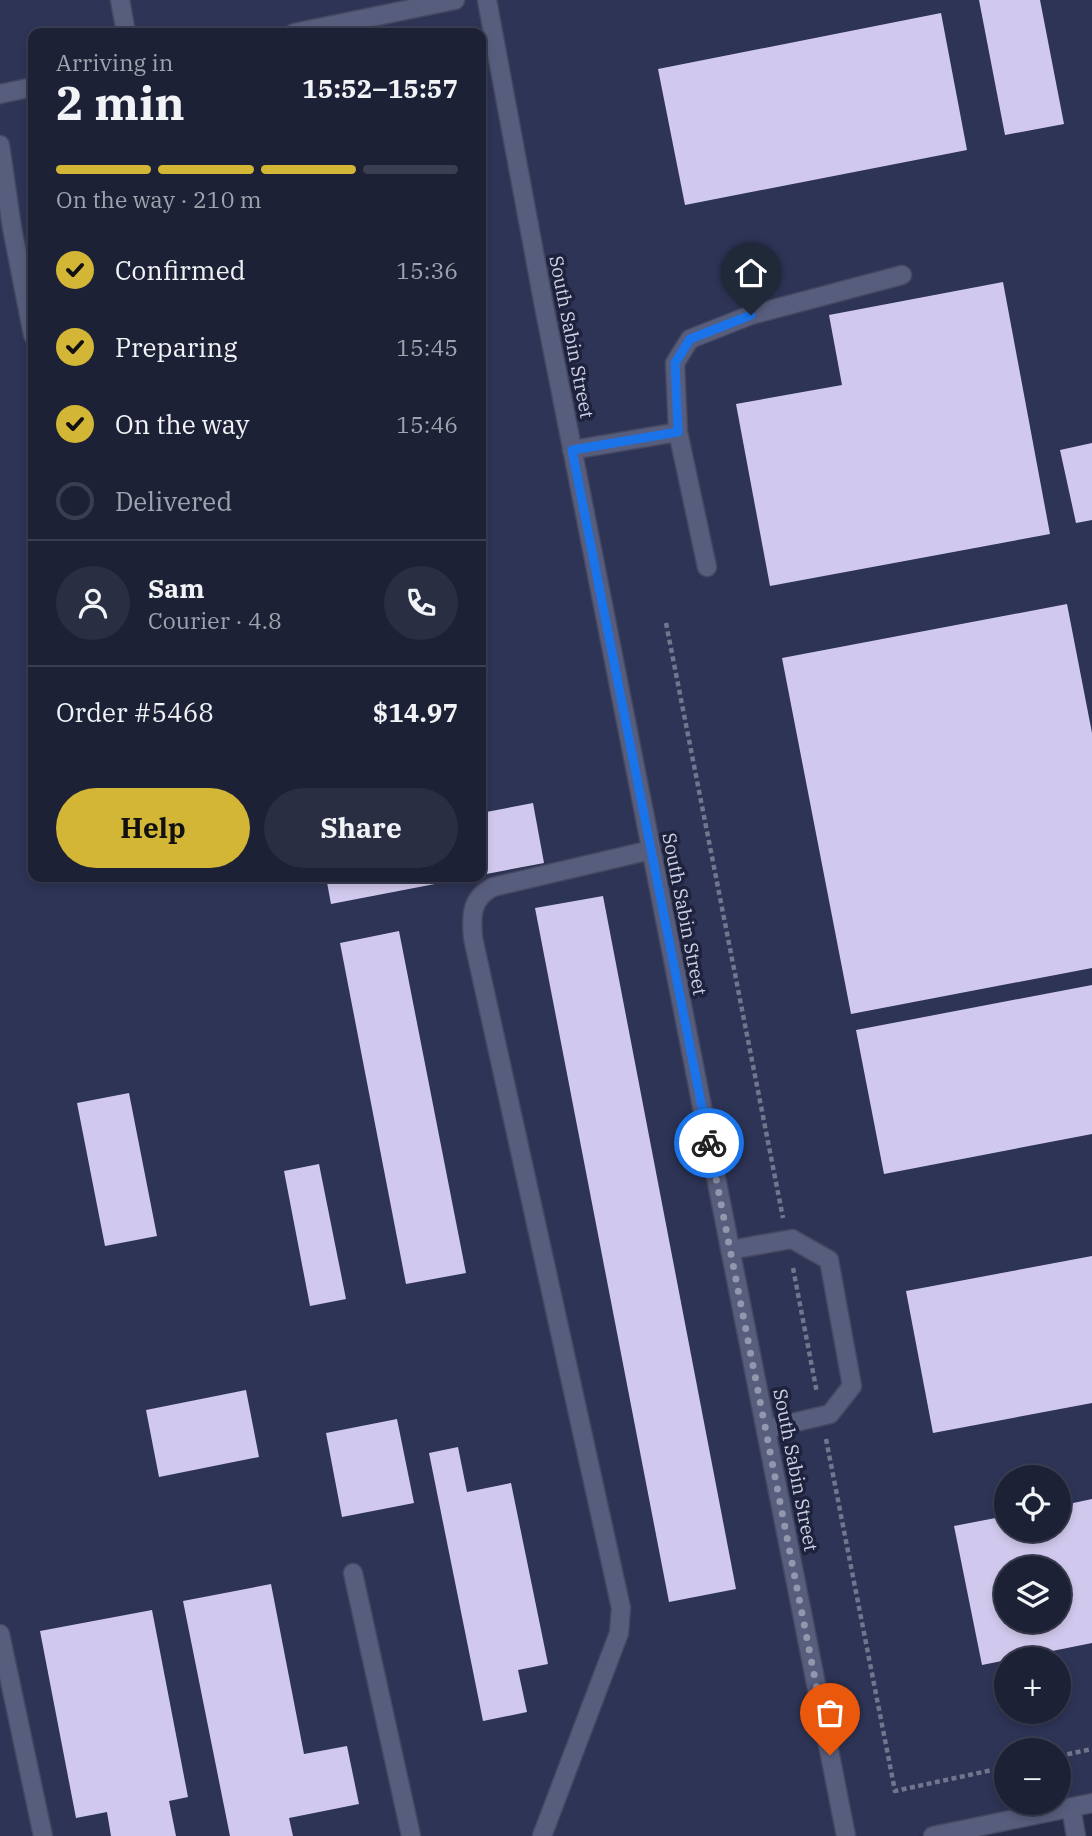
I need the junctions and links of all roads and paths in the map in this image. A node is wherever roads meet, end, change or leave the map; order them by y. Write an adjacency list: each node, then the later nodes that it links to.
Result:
1 (120, 0): 4 (street)
2 (455, 0): 5 (street)
3 (487, 0): 12 (street, South Sabin Street)
4 (125, 28)
5 (318, 28)
6 (28, 88): 7 (street)
7 (0, 94)
8 (0, 145): 10 (street)
9 (902, 275): 11 (street)
10 (28, 310)
11 (678, 432): 12 (street); 13 (street)
12 (572, 450): 14 (street, South Sabin Street)
13 (707, 567)
14 (651, 850): 15 (street, South Sabin Street); 26 (street)
15 (730, 1250): 16 (street, South Sabin Street); 16 (street)
16 (766, 1429): 27 (street, South Sabin Street)
17 (354, 1573): 25 (street)
18 (0, 1634): 24 (street)
19 (1092, 1749): 20 (path)
20 (1071, 1753)
21 (1092, 1803): 22 (street)
22 (1071, 1807): 29 (street)
23 (1033, 1815): 28 (street)
24 (43, 1836)
25 (411, 1836)
26 (542, 1836)
27 (846, 1836)
28 (933, 1836)
29 (1076, 1836)

